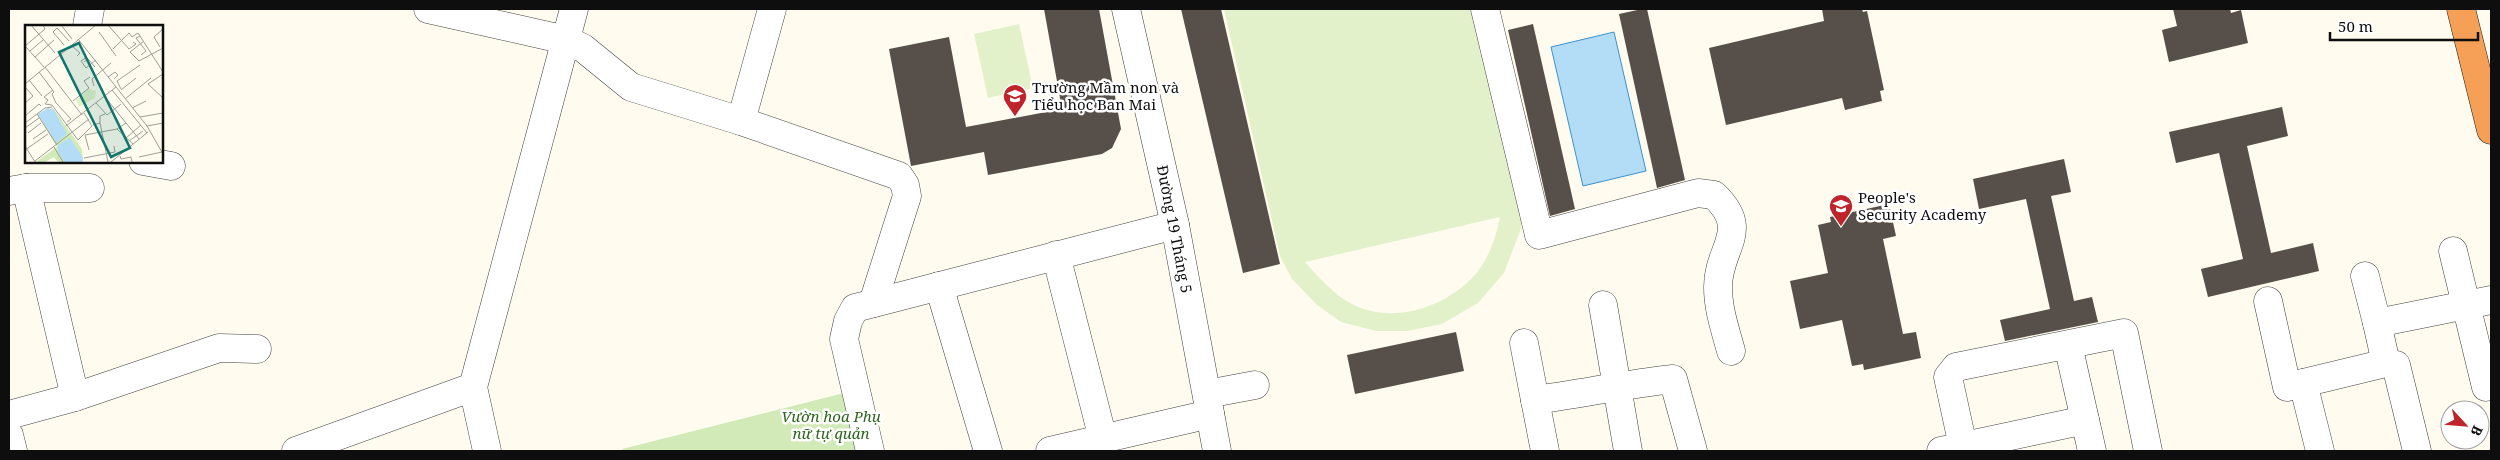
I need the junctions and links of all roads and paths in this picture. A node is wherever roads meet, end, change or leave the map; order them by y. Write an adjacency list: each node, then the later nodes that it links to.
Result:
1 (90, 9): 8 (street)
2 (428, 9): 9 (street)
3 (574, 9): 9 (street)
4 (772, 9): 10 (street)
5 (1126, 9): 16 (street, Đường 19 Tháng 5)
6 (1485, 9): 29 (street)
7 (2462, 9): 11 (highway)
8 (87, 25)
9 (566, 40): 10 (street); 34 (street)
10 (741, 121): 22 (street)
11 (2491, 130)
12 (149, 162): 13 (street)
13 (171, 166)
14 (90, 188): 15 (street)
15 (17, 189): 36 (street)
16 (1175, 225): 18 (street); 38 (street, Đường 19 Tháng 5)
17 (2453, 252): 23 (street)
18 (1056, 255): 20 (street); 42 (street)
19 (2365, 276): 25 (street)
20 (939, 286): 22 (street); 48 (street)
21 (2268, 301): 32 (street)
22 (873, 302): 47 (street)
23 (2479, 303): 25 (street); 35 (street)
24 (1603, 305): 31 (street)
25 (2377, 323): 30 (street)
26 (1524, 343): 37 (street)
27 (2068, 345): 40 (street); 44 (street); 55 (street)
28 (257, 349): 36 (street)
29 (1731, 351)
30 (2386, 363): 32 (street); 57 (street)
31 (1616, 385): 37 (street); 52 (street); 53 (street)
32 (2295, 385): 56 (street)
33 (1255, 386): 38 (street)
34 (473, 387): 43 (street); 46 (street)
35 (2486, 387)
36 (75, 397): 39 (street)
37 (1535, 400): 51 (street)
38 (1208, 404): 42 (street); 50 (street, Đường 19 Tháng 5)
39 (9, 416)
40 (2085, 420): 44 (street); 54 (street)
41 (9, 435): 45 (street)
42 (1103, 439): 49 (street)
43 (302, 450)
44 (1956, 450)
45 (13, 451)
46 (487, 451)
47 (870, 451)
48 (988, 451)
49 (1050, 451)
50 (1215, 451)
51 (1545, 451)
52 (1628, 451)
53 (1693, 451)
54 (2092, 451)
55 (2148, 451)
56 (2320, 451)
57 (2417, 451)

